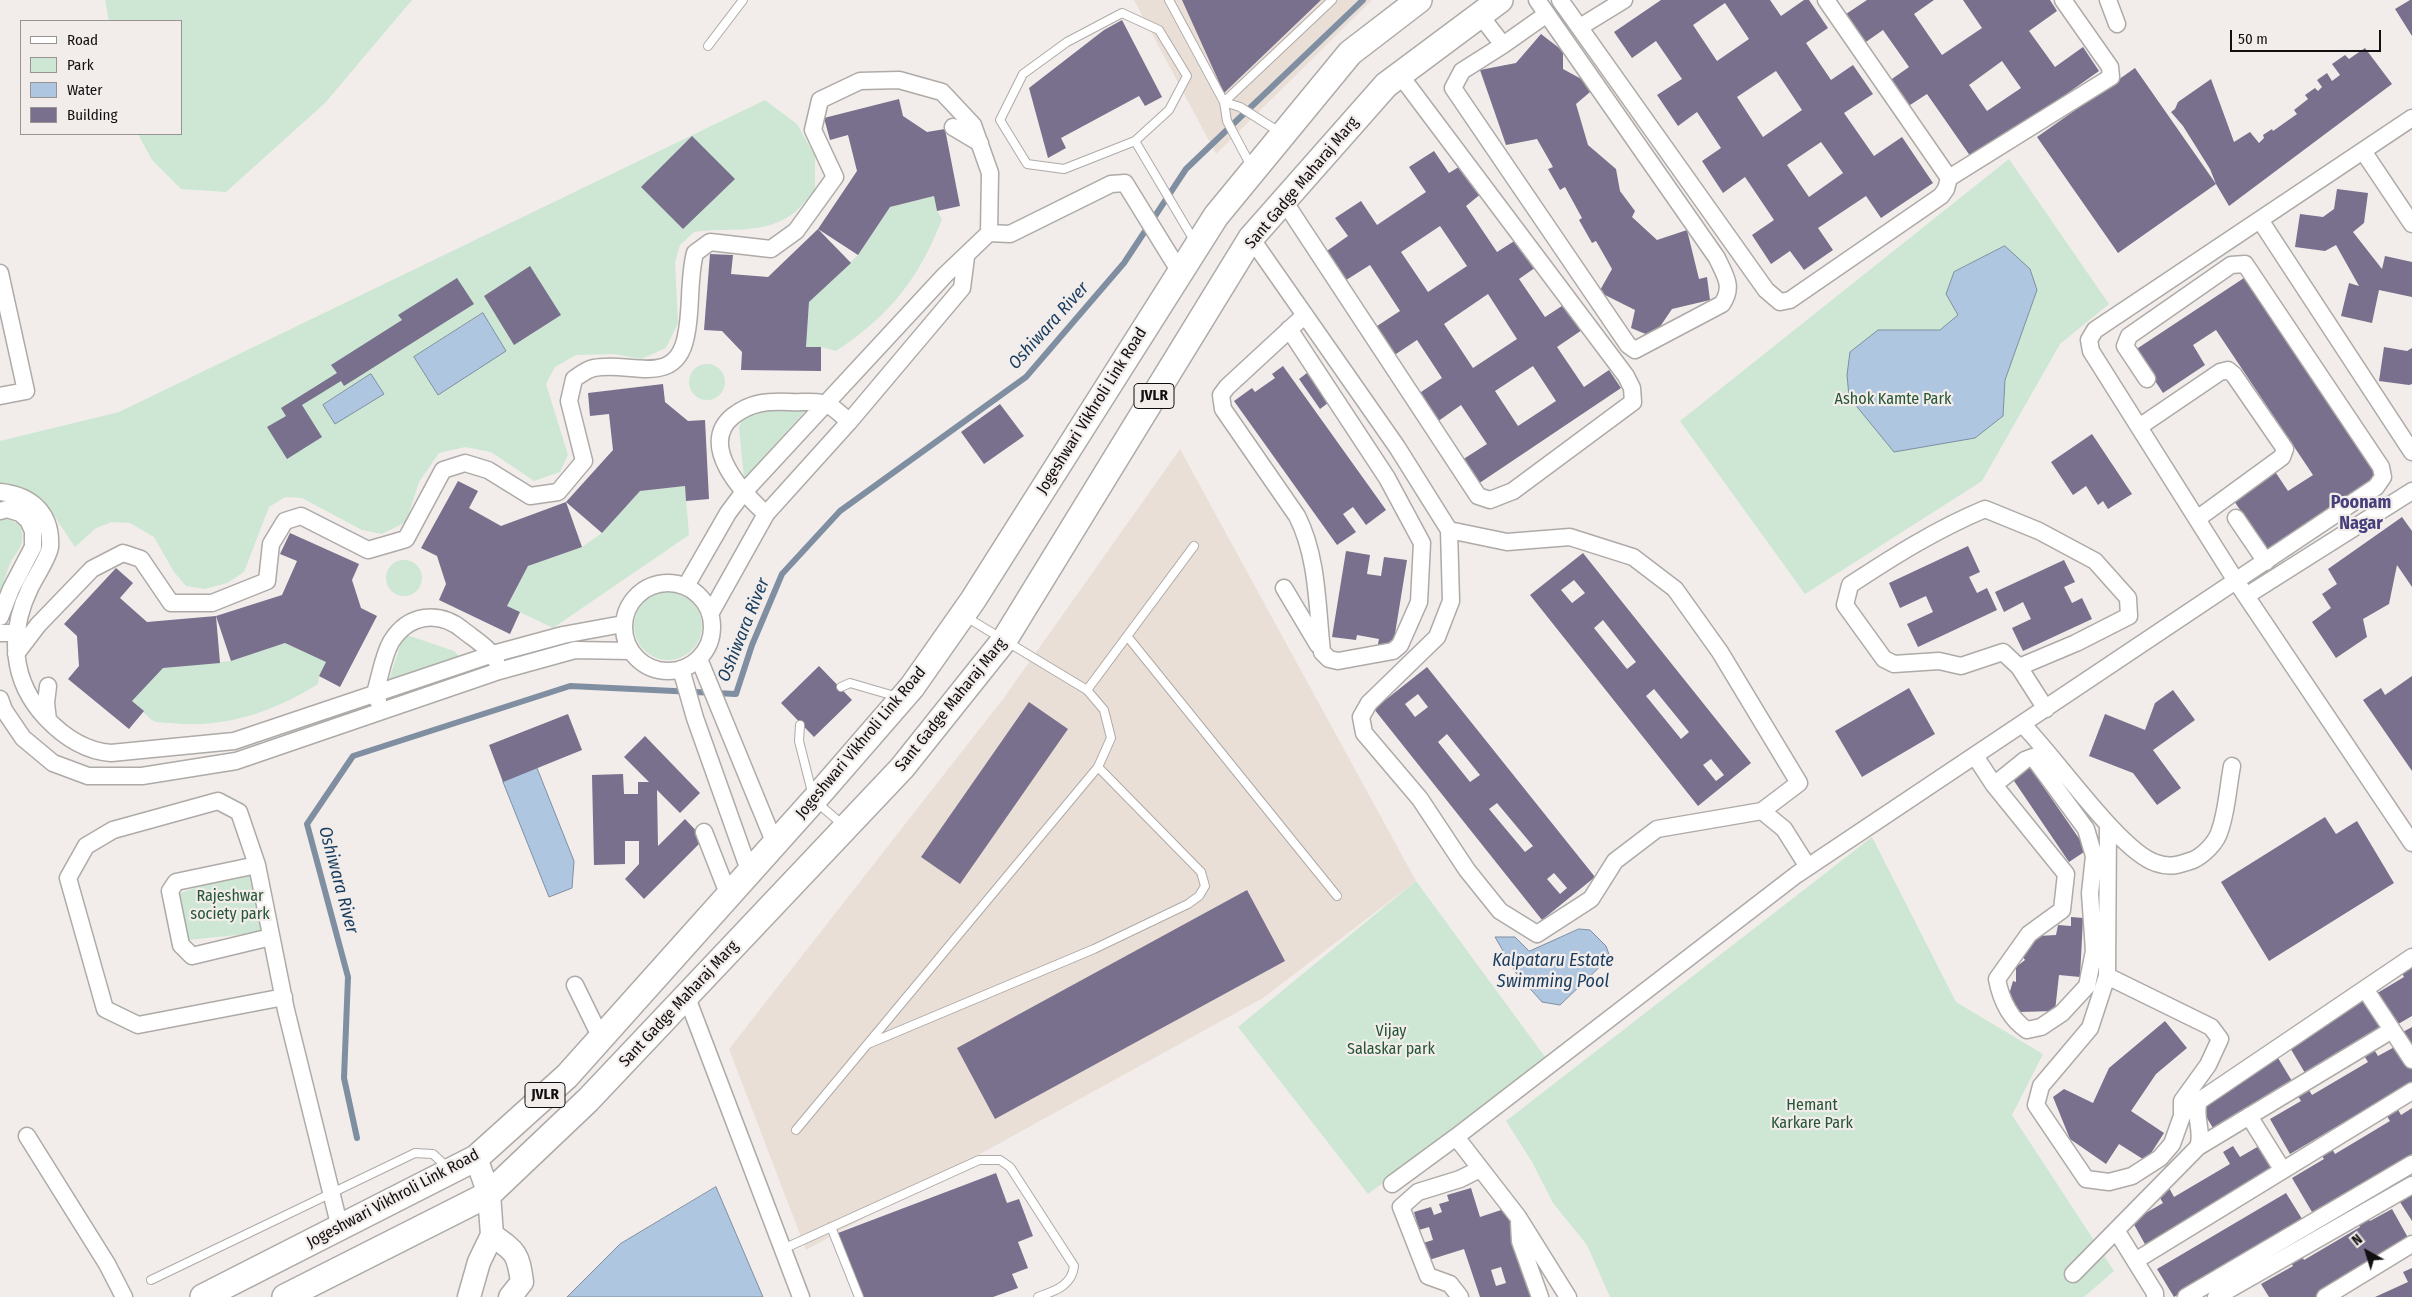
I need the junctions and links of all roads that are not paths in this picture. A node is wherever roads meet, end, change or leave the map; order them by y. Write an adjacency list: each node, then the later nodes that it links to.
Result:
1 (743, 0): 17 (lane)
2 (1169, 0): 19 (lane)
3 (1332, 0): 19 (lane)
4 (1419, 0): 22 (main road, Jogeshwari Vikhroli Link Road / JVLR)
5 (1500, 0): 13 (main road, Sant Gadge Maharaj Marg / JVLR)
6 (1537, 0): 12 (street)
7 (1560, 0): 15 (street)
8 (1624, 0): 15 (street)
9 (1826, 0): 27 (street)
10 (2063, 0): 27 (street)
11 (2108, 0): 14 (street)
12 (1547, 14): 16 (street); 16 (street)
13 (1480, 15): 16 (street); 18 (main road, Sant Gadge Maharaj Marg / JVLR)
14 (2117, 24)
15 (1580, 27): 27 (street)
16 (1503, 45)
17 (708, 46)
18 (1400, 75): 28 (main road, Sant Gadge Maharaj Marg / JVLR); 28 (street)
19 (1224, 102): 22 (lane); 26 (lane)
20 (2412, 118): 25 (street)
21 (953, 127): 24 (street)
22 (1283, 134): 26 (main road, Jogeshwari Vikhroli Link Road / JVLR)
23 (1135, 141): 23 (lane); 33 (lane)
24 (980, 144): 31 (street); 69 (street)
25 (2362, 152): 29 (street); 30 (street)
26 (1254, 170): 33 (main road, Jogeshwari Vikhroli Link Road / JVLR)
27 (1949, 178)
28 (1284, 201): 32 (main road, Sant Gadge Maharaj Marg / JVLR)
29 (2260, 220): 43 (street); 44 (street)
30 (2412, 224)
31 (989, 233): 34 (street); 35 (street)
32 (1251, 238): 37 (street); 66 (main road, Sant Gadge Maharaj Marg / JVLR)
33 (1197, 246): 35 (main road, Jogeshwari Vikhroli Link Road / JVLR)
34 (966, 256): 41 (street); 42 (street)
35 (1180, 272): 60 (main road, Jogeshwari Vikhroli Link Road / JVLR)
36 (0, 273): 40 (street)
37 (1305, 314): 38 (street); 52 (street)
38 (1289, 329): 68 (street); 68 (street)
39 (2147, 379): 54 (street)
40 (0, 396)
41 (827, 404): 42 (street); 47 (street); 47 (street)
42 (849, 422): 49 (street)
43 (2138, 427): 51 (street); 51 (street)
44 (2412, 452)
45 (2412, 491): 58 (street)
46 (0, 492): 64 (street)
47 (743, 493): 49 (street); 56 (street)
48 (0, 511): 61 (street)
49 (766, 514): 59 (street)
50 (2236, 518): 54 (street)
51 (2196, 519): 55 (street)
52 (1449, 530): 95 (street); 95 (street)
53 (1194, 546): 65 (lane)
54 (2266, 562): 55 (street)
55 (2236, 581): 58 (street); 82 (street)
56 (686, 586): 59 (street); 62 (street)
57 (1284, 588): 68 (street)
58 (2246, 596): 99 (street)
59 (710, 614): 71 (street)
60 (962, 615): 66 (lane); 80 (main road, Jogeshwari Vikhroli Link Road / JVLR)
61 (0, 617)
62 (623, 624): 67 (street); 70 (street)
63 (0, 633): 64 (street)
64 (17, 633): 69 (street)
65 (1127, 636): 77 (lane); 105 (lane)
66 (1005, 639): 77 (lane); 97 (main road, Sant Gadge Maharaj Marg / JVLR)
67 (630, 651): 73 (street); 74 (street)
68 (1322, 652)
69 (16, 654): 81 (street)
70 (493, 654): 73 (street); 78 (street); 78 (street)
71 (699, 659): 74 (street); 100 (street)
72 (2019, 667): 72 (street); 82 (street)
73 (500, 671): 83 (street)
74 (683, 676): 103 (street)
75 (48, 686): 85 (street)
76 (841, 687): 80 (lane)
77 (1087, 690): 91 (lane)
78 (375, 693): 83 (street); 88 (street)
79 (0, 698): 84 (street)
80 (902, 698): 94 (main road, Jogeshwari Vikhroli Link Road / JVLR)
81 (32, 702): 84 (street); 85 (street)
82 (2046, 709): 86 (street)
83 (381, 713): 92 (street)
84 (11, 720): 92 (street)
85 (48, 720): 88 (street)
86 (2022, 724): 89 (street); 96 (street)
87 (800, 725): 94 (lane)
88 (129, 752): 92 (street)
89 (1975, 756): 93 (street); 102 (street)
90 (2232, 766): 96 (street)
91 (1098, 767): 115 (lane); 115 (lane)
92 (131, 776)
93 (1994, 785): 93 (street)
94 (814, 800): 97 (lane); 100 (main road, Jogeshwari Vikhroli Link Road / JVLR)
95 (1762, 811): 102 (street)
96 (2108, 824): 108 (street)
97 (845, 826): 111 (main road, Sant Gadge Maharaj Marg / JVLR)
98 (704, 832): 104 (street)
99 (2412, 843)
100 (775, 844): 103 (main road, Jogeshwari Vikhroli Link Road / JVLR)
101 (257, 865): 106 (street); 106 (street); 112 (street)
102 (1808, 867): 121 (street)
103 (750, 872): 104 (main road, Jogeshwari Vikhroli Link Road / JVLR)
104 (728, 896): 114 (main road, Jogeshwari Vikhroli Link Road / JVLR)
105 (1337, 896)
106 (272, 937): 112 (street)
107 (2412, 957): 110 (street)
108 (2107, 976): 108 (street)
109 (575, 985): 114 (street)
110 (2365, 988): 113 (street); 122 (street)
111 (686, 996): 131 (main road, Sant Gadge Maharaj Marg / JVLR); 138 (street)
112 (284, 997): 130 (street)
113 (2392, 1030): 116 (street); 118 (street)
114 (601, 1038): 123 (main road, Jogeshwari Vikhroli Link Road / JVLR)
115 (867, 1044): 119 (lane)
116 (2412, 1060)
117 (2412, 1091): 126 (street)
118 (2249, 1116): 122 (street); 126 (street)
119 (796, 1130)
120 (27, 1136): 143 (street)
121 (1456, 1137): 125 (street); 128 (street)
122 (2198, 1147): 135 (street)
123 (476, 1158): 127 (main road, Jogeshwari Vikhroli Link Road / JVLR); 131 (main road)
124 (2412, 1164): 155 (street)
125 (1480, 1169): 132 (street); 151 (street)
126 (2282, 1169): 140 (street)
127 (450, 1172): 130 (lane); 134 (main road, Jogeshwari Vikhroli Link Road / JVLR)
128 (1392, 1184)
129 (2412, 1185): 156 (street)
130 (331, 1192): 134 (street); 142 (lane)
131 (489, 1194): 136 (main road); 145 (main road, Sant Gadge Maharaj Marg / JVLR)
132 (1518, 1217): 152 (street); 153 (street)
133 (831, 1227): 138 (lane); 149 (lane); 150 (lane)
134 (340, 1228): 144 (main road, Jogeshwari Vikhroli Link Road / JVLR)
135 (2116, 1230): 140 (street); 141 (street)
136 (492, 1235): 146 (main road); 147 (main road)
137 (2412, 1244): 157 (street)
138 (783, 1249): 148 (street)
139 (2412, 1256): 158 (street)
140 (2136, 1261): 154 (street)
141 (2073, 1274)
142 (150, 1280)
143 (124, 1297)
144 (203, 1297)
145 (285, 1297)
146 (469, 1297)
147 (510, 1297)
148 (801, 1297)
149 (859, 1297)
150 (1038, 1297)
151 (1460, 1297)
152 (1540, 1297)
153 (1568, 1297)
154 (2155, 1297)
155 (2186, 1297)
156 (2216, 1297)
157 (2326, 1297)
158 (2334, 1297)

